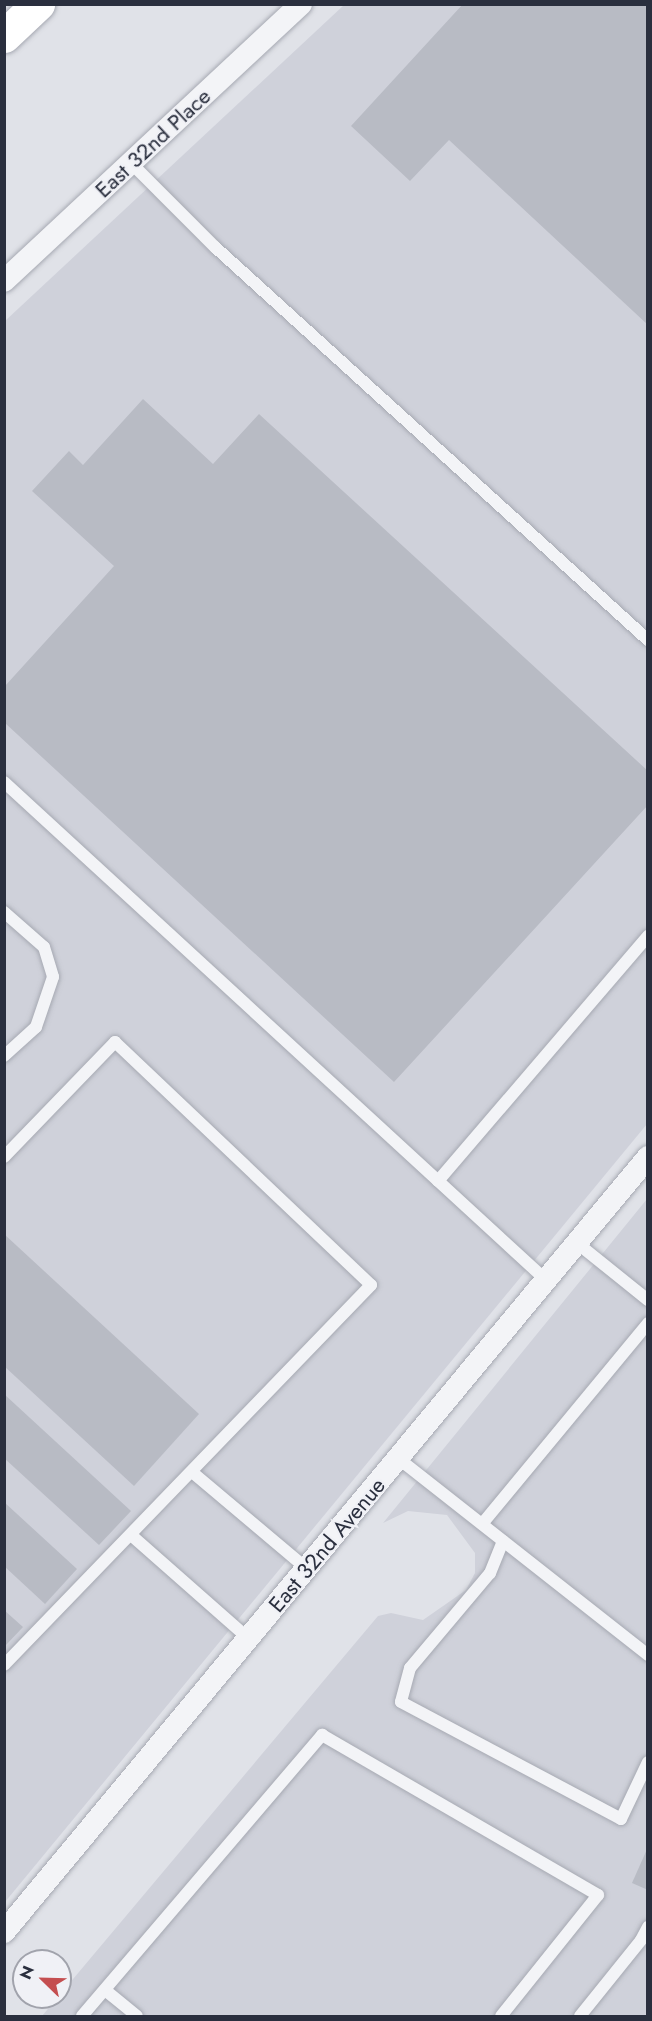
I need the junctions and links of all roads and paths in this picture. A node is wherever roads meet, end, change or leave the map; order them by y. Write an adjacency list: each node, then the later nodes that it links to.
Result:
1 (38, 4): 3 (highway)
2 (302, 4): 4 (street, East 32nd Place)
3 (4, 36)
4 (131, 163): 5 (street, East 32nd Place); 6 (lane)
5 (4, 281)
6 (648, 640)
7 (4, 782): 13 (lane)
8 (4, 912): 10 (lane)
9 (648, 936): 13 (lane)
10 (4, 1056)
11 (648, 1156): 14 (street, East 32nd Avenue)
12 (4, 1157): 19 (lane)
13 (438, 1180): 15 (lane)
14 (577, 1243): 15 (street, East 32nd Avenue); 16 (lane)
15 (546, 1280): 18 (street, East 32nd Avenue)
16 (648, 1300)
17 (648, 1323): 20 (lane)
18 (399, 1459): 20 (lane); 23 (street, East 32nd Avenue)
19 (192, 1472): 21 (lane); 23 (lane)
20 (482, 1524): 22 (lane)
21 (131, 1535): 24 (lane); 26 (lane)
22 (503, 1541): 25 (lane); 27 (lane)
23 (307, 1569): 24 (street, East 32nd Avenue)
24 (249, 1639): 29 (street, East 32nd Avenue)
25 (648, 1655)
26 (4, 1665)
27 (648, 1762)
28 (648, 1927): 34 (lane)
29 (4, 1932)
30 (105, 1990): 31 (lane); 32 (lane); 33 (lane)
31 (82, 2016)
32 (137, 2016)
33 (501, 2016)
34 (580, 2016)

